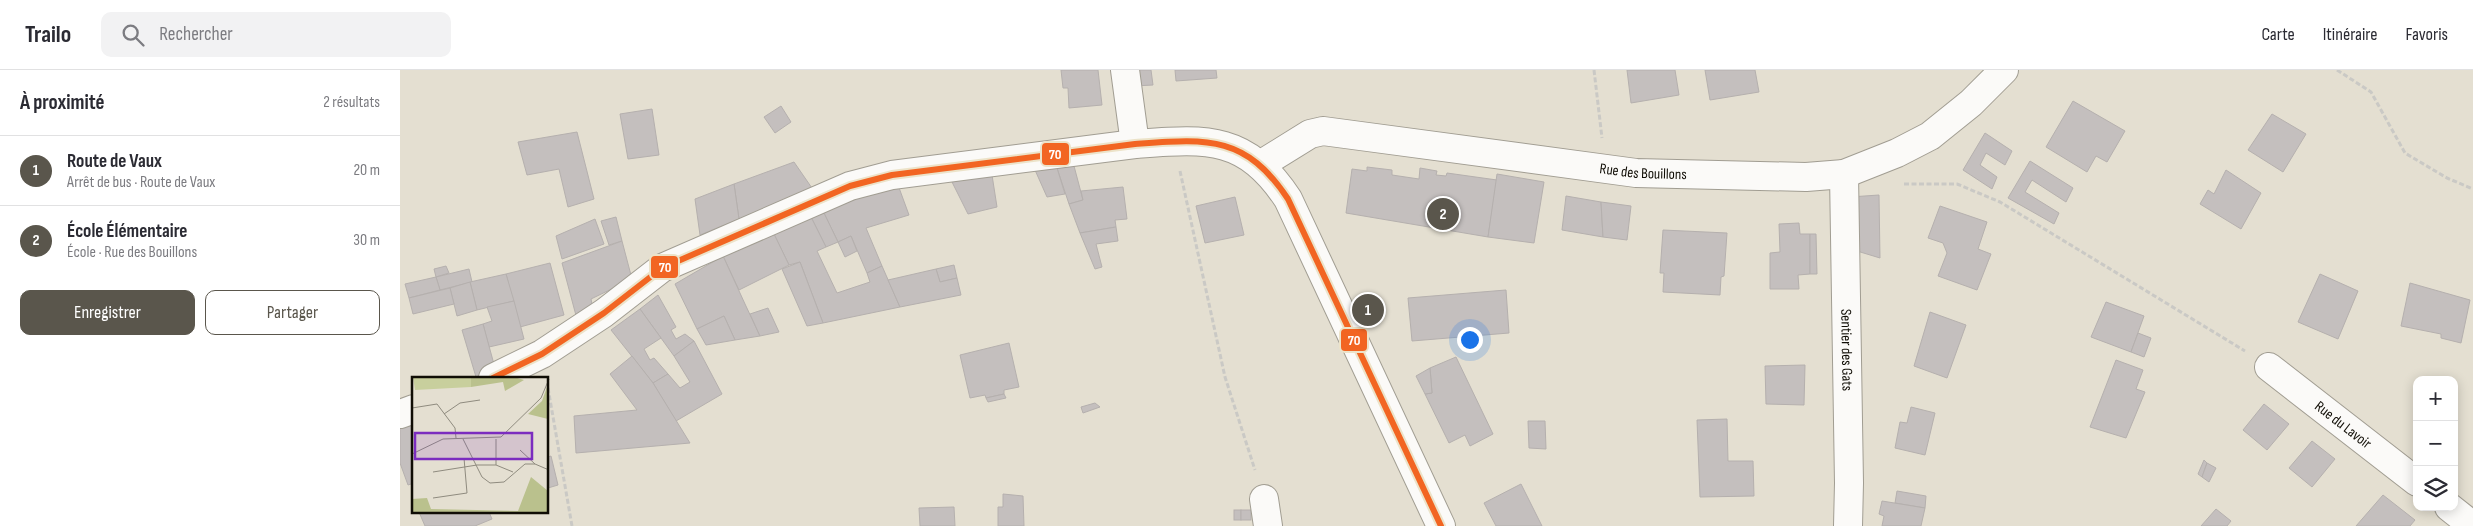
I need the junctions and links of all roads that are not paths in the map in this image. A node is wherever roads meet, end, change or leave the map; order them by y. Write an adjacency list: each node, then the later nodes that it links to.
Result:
1 (1125, 70): 3 (street)
2 (2004, 70): 5 (street, Rue des Bouillons)
3 (1135, 144): 4 (street); 7 (street)
4 (1260, 164): 5 (street, Rue des Bouillons); 14 (street)
5 (1844, 174): 15 (street, Sentier des Gats)
6 (2269, 367): 10 (street, Rue du Lavoir)
7 (495, 377)
8 (412, 410): 9 (street)
9 (400, 414)
10 (2413, 479)
11 (1264, 499): 13 (street)
12 (2454, 511): 16 (street)
13 (1268, 526)
14 (1441, 526)
15 (1848, 526)
16 (2473, 526)

